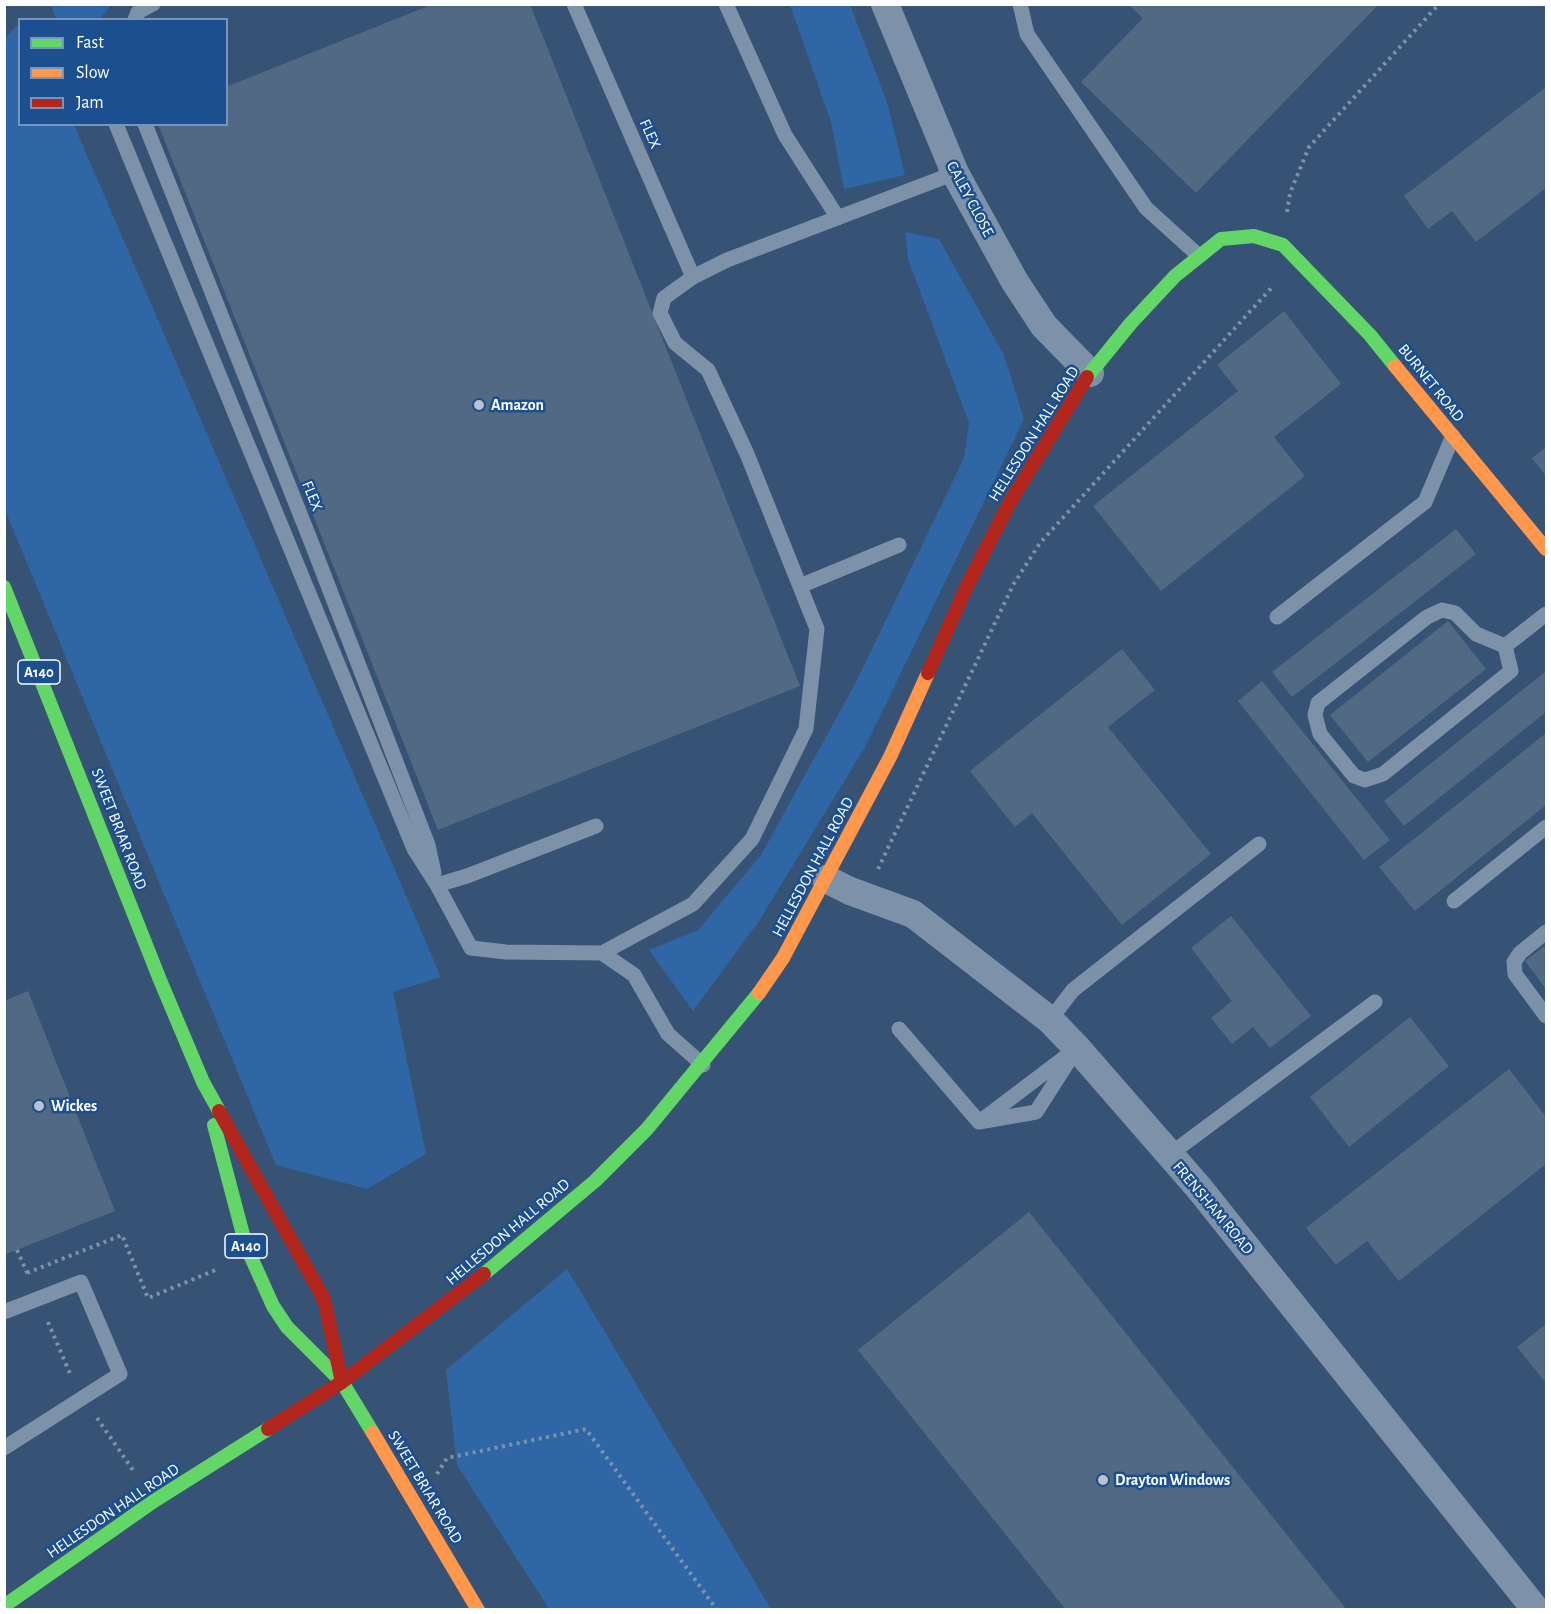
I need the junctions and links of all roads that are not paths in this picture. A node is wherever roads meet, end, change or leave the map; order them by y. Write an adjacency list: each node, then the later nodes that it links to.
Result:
1 (153, 4): 6 (lane)
2 (574, 4): 13 (lane, FLEX)
3 (726, 4): 10 (lane)
4 (885, 4): 9 (street, CALEY CLOSE)
5 (1020, 4): 12 (lane)
6 (135, 17)
7 (117, 126): 27 (lane)
8 (146, 126): 27 (lane, FLEX)
9 (954, 173): 10 (lane); 14 (street, CALEY CLOSE)
10 (838, 218): 13 (lane)
11 (1283, 245): 12 (main road, HELLESDON HALL ROAD); 15 (main road, BURNET ROAD)
12 (1199, 256): 14 (main road, HELLESDON HALL ROAD)
13 (693, 277): 18 (lane)
14 (1090, 373): 26 (main road, HELLESDON HALL ROAD)
15 (1453, 436): 17 (main road, BURNET ROAD); 21 (lane)
16 (899, 545): 18 (lane)
17 (1546, 549)
18 (800, 586): 30 (lane)
19 (4, 587): 37 (main road, SWEET BRIAR ROAD / A140)
20 (1546, 614): 22 (lane)
21 (1277, 617)
22 (1505, 646): 22 (lane)
23 (596, 826): 27 (lane)
24 (1546, 827): 28 (lane)
25 (1259, 844): 33 (lane)
26 (826, 879): 33 (street, FRENSHAM ROAD); 36 (main road, HELLESDON HALL ROAD)
27 (437, 885): 30 (lane)
28 (1454, 901)
29 (1546, 932): 32 (lane)
30 (602, 953): 36 (lane)
31 (1375, 1002): 39 (lane)
32 (1546, 1016)
33 (1050, 1020): 35 (street, FRENSHAM ROAD)
34 (899, 1029): 38 (lane)
35 (1077, 1048): 38 (lane); 38 (lane); 39 (street, FRENSHAM ROAD)
36 (703, 1065): 41 (main road, HELLESDON HALL ROAD)
37 (203, 1082): 41 (main road, SWEET BRIAR ROAD / A140); 41 (main road, SWEET BRIAR ROAD / A140)
38 (979, 1122)
39 (1169, 1155): 46 (street, FRENSHAM ROAD)
40 (4, 1312): 42 (lane)
41 (342, 1382): 44 (main road, HELLESDON HALL ROAD); 45 (main road, SWEET BRIAR ROAD / A140)
42 (4, 1448)
43 (1546, 1604): 46 (lane)
44 (4, 1606)
45 (478, 1610)
46 (1537, 1610)

